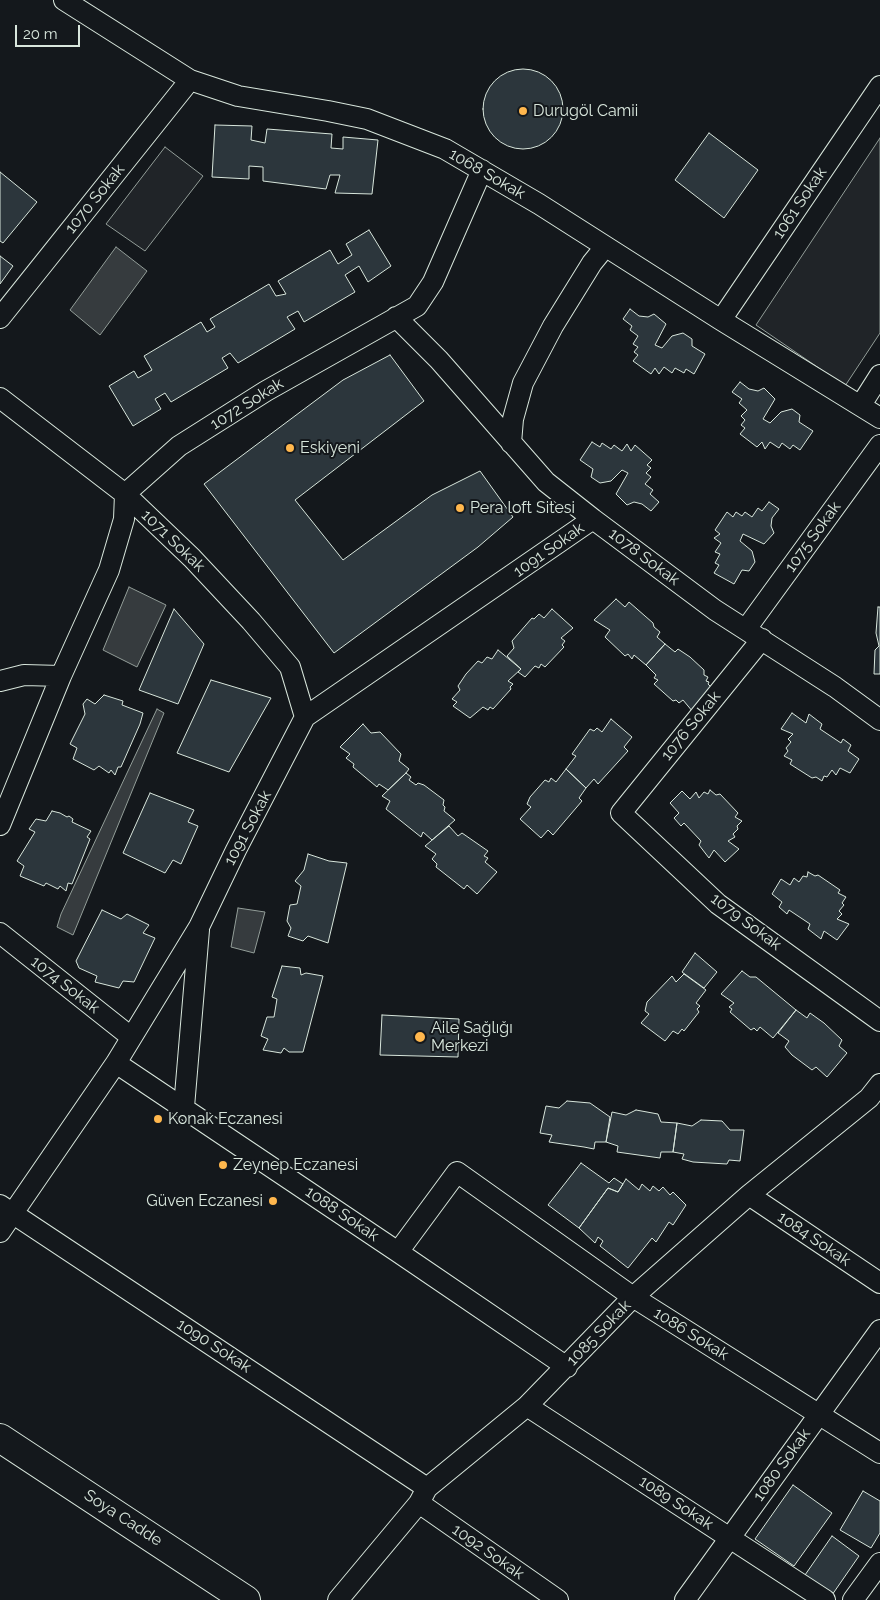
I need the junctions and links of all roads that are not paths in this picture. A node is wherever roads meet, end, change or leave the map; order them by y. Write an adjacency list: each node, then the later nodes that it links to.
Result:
1 (64, 0): 2 (street, 1068 Sokak)
2 (190, 80): 4 (street, 1068 Sokak); 7 (street, 1070 Sokak)
3 (880, 86): 8 (street, 1061 Sokak)
4 (482, 170): 5 (street, 1068 Sokak); 6 (street, 1072 Sokak)
5 (605, 247): 8 (street, 1068 Sokak); 13 (street)
6 (396, 317): 13 (street, 1078 Sokak); 15 (street, 1072 Sokak)
7 (0, 318)
8 (721, 320): 11 (street, 1068 Sokak)
9 (880, 375): 11 (street)
10 (0, 398): 15 (street, 1071 Sokak)
11 (861, 406): 12 (street, 1068 Sokak)
12 (880, 418)
13 (511, 443): 16 (street, 1078 Sokak)
14 (880, 445): 17 (street, 1075 Sokak)
15 (125, 494): 18 (street); 20 (street, 1071 Sokak)
16 (594, 519): 17 (street, 1078 Sokak); 20 (street, 1091 Sokak)
17 (754, 634): 21 (street, 1078 Sokak); 22 (street, 1076 Sokak)
18 (61, 676): 19 (street); 23 (street)
19 (0, 681)
20 (306, 717): 24 (street, 1091 Sokak)
21 (880, 720)
22 (621, 813): 26 (street, 1079 Sokak)
23 (0, 825)
24 (200, 927): 27 (street, 1091 Sokak); 30 (street)
25 (0, 933): 27 (street, 1074 Sokak)
26 (880, 1021)
27 (131, 1037): 28 (street, 1091 Sokak)
28 (116, 1063): 30 (street, 1088 Sokak); 32 (street, 1091 Sokak)
29 (876, 1096): 31 (street, 1085 Sokak)
30 (184, 1108): 34 (street, 1088 Sokak)
31 (749, 1195): 35 (street, 1084 Sokak); 36 (street, 1085 Sokak)
32 (6, 1209): 33 (street, 1091 Sokak); 43 (street, 1090 Sokak)
33 (0, 1232)
34 (398, 1252): 36 (street, 1086 Sokak); 38 (street, 1088 Sokak)
35 (880, 1283)
36 (633, 1297): 38 (street, 1085 Sokak); 40 (street, 1086 Sokak)
37 (880, 1330): 40 (street, 1080 Sokak)
38 (567, 1367): 39 (street, 1085 Sokak)
39 (527, 1406): 43 (street, 1085 Sokak); 44 (street, 1089 Sokak)
40 (819, 1415): 42 (street, 1086 Sokak); 44 (street, 1080 Sokak)
41 (0, 1438): 46 (main road, Soya Cadde)
42 (880, 1453)
43 (423, 1495): 47 (street, 1085 Sokak); 48 (street, 1092 Sokak)
44 (729, 1537): 49 (street, 1080 Sokak); 50 (street, 1089 Sokak)
45 (880, 1563): 51 (street)
46 (246, 1600)
47 (338, 1600)
48 (558, 1600)
49 (685, 1600)
50 (825, 1600)
51 (853, 1600)

